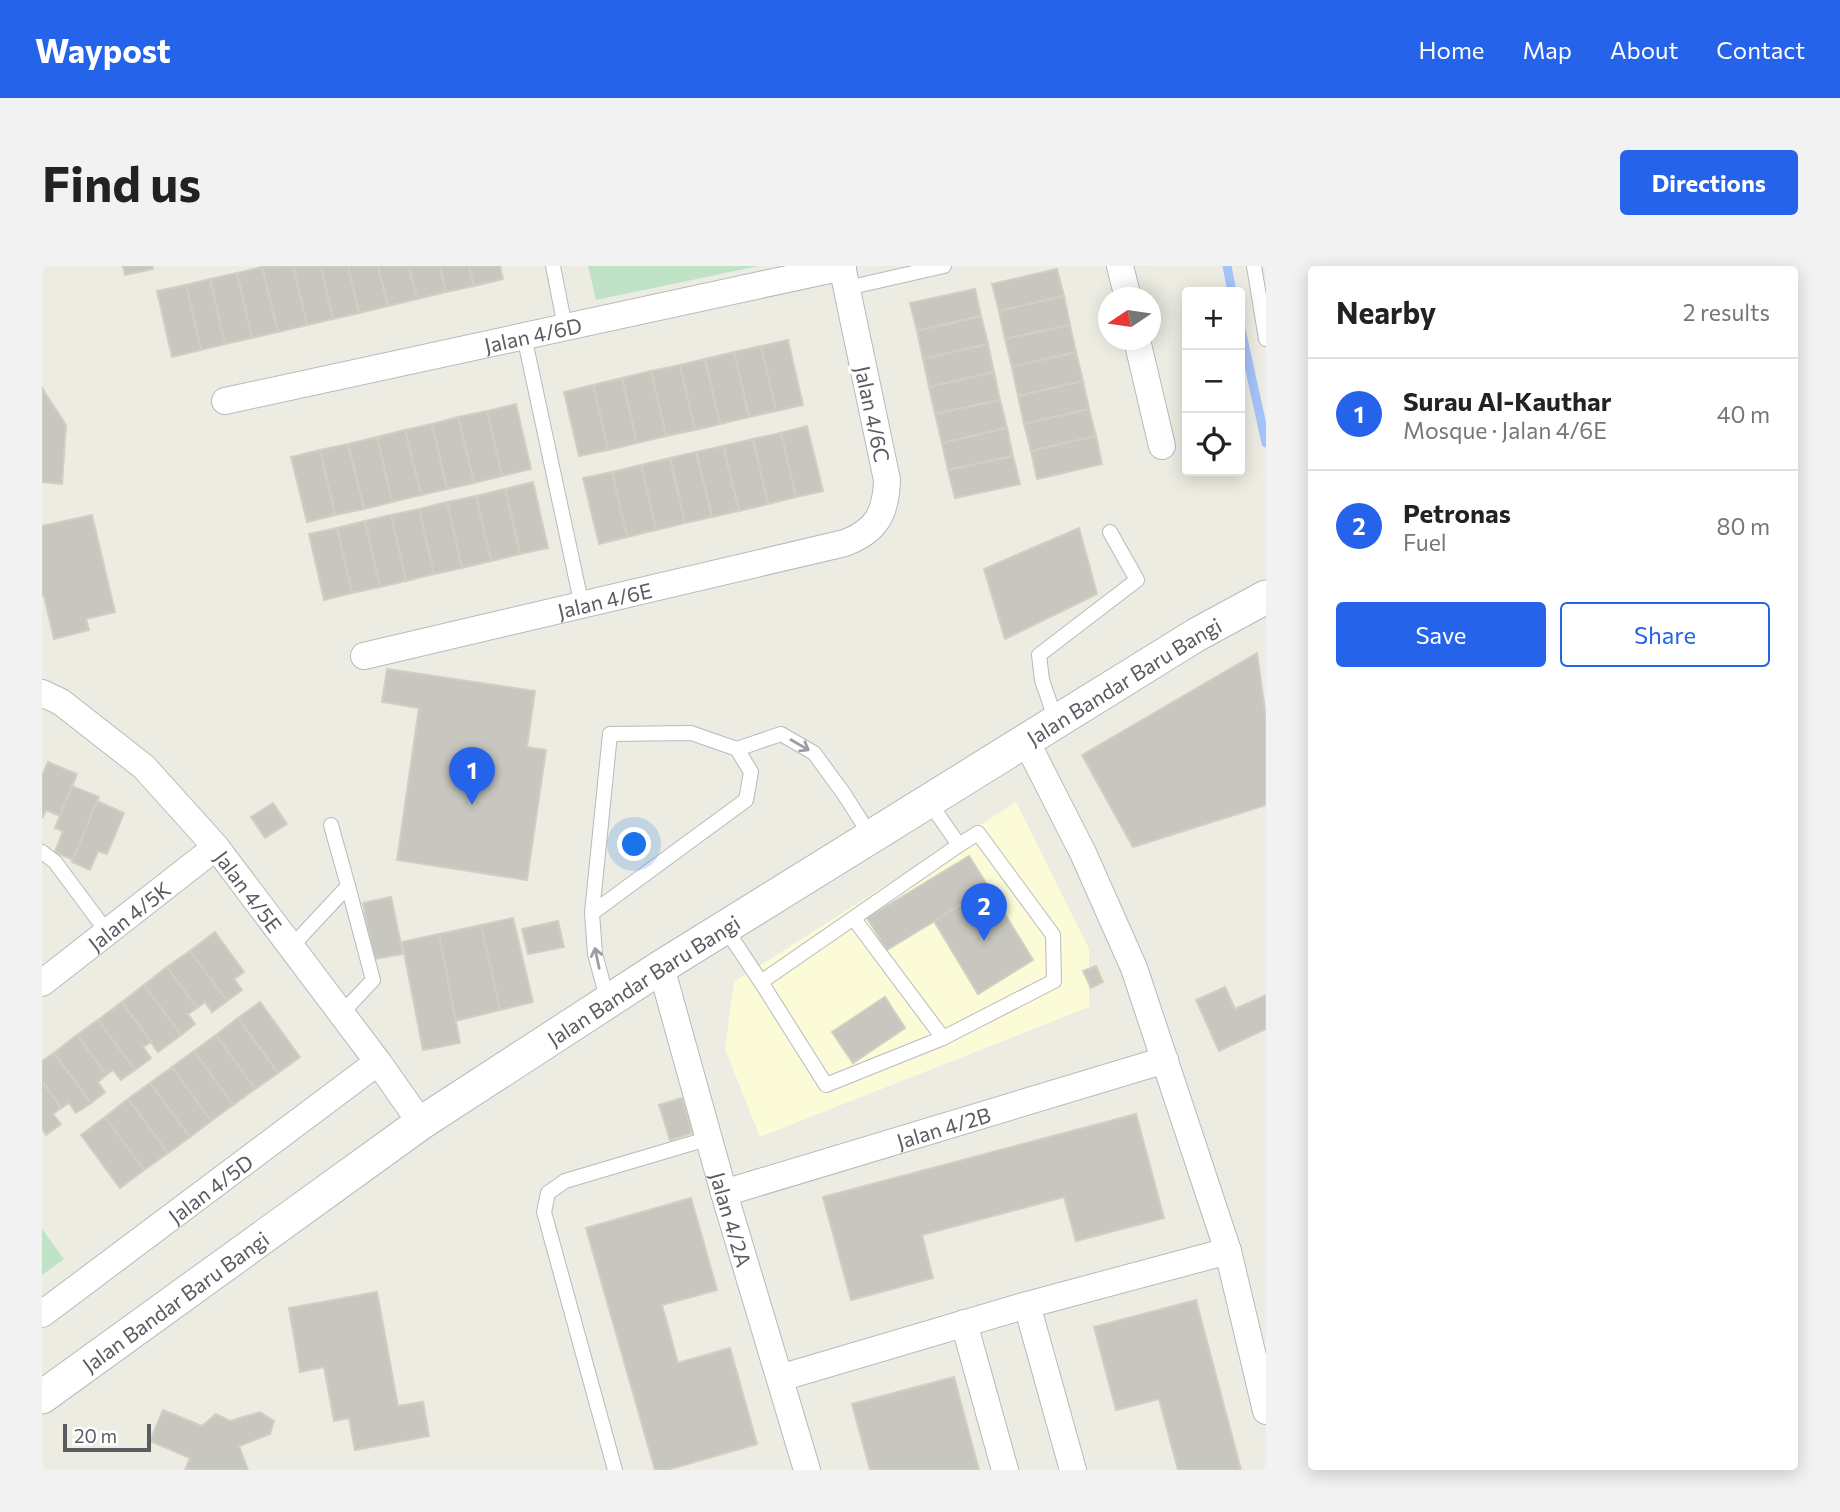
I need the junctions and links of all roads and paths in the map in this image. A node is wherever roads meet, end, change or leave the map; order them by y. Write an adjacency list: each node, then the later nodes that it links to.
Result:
1 (553, 266): 8 (lane)
2 (944, 266): 5 (lane)
3 (1120, 266): 6 (street)
4 (1254, 266): 7 (lane)
5 (844, 274): 8 (street, Jalan 4/6D); 15 (street, Jalan 4/6C)
6 (1125, 287)
7 (1264, 310): 10 (lane)
8 (565, 327): 9 (street, Jalan 4/6D)
9 (524, 336): 12 (street, Jalan 4/6D); 17 (lane)
10 (1266, 339)
11 (1139, 350): 13 (street)
12 (225, 401)
13 (1162, 446)
14 (1110, 531): 20 (lane)
15 (845, 543): 17 (street, Jalan 4/6E)
16 (1266, 597): 20 (street, Jalan Bandar Baru Bangi)
17 (582, 606): 18 (street, Jalan 4/6E)
18 (364, 656)
19 (42, 693): 27 (street, Jalan 4/5E)
20 (1056, 723): 21 (street, Jalan Bandar Baru Bangi)
21 (1026, 741): 23 (street, Jalan Bandar Baru Bangi); 41 (street)
22 (737, 749): 25 (lane, one-way to 25); 30 (lane); 30 (lane)
23 (929, 802): 25 (street, Jalan Bandar Baru Bangi); 26 (lane)
24 (331, 825): 29 (lane)
25 (872, 838): 32 (street, Jalan Bandar Baru Bangi)
26 (959, 845): 31 (lane); 40 (lane)
27 (216, 847): 33 (street, Jalan 4/5K); 34 (street, Jalan 4/5E)
28 (42, 852): 33 (lane)
29 (348, 886): 34 (lane); 39 (lane)
30 (592, 913): 38 (lane, one-way to 30)
31 (854, 919): 36 (lane); 40 (lane)
32 (725, 928): 35 (street, Jalan Bandar Baru Bangi); 36 (lane)
33 (107, 932): 37 (street, Jalan 4/5K)
34 (292, 947): 39 (street, Jalan 4/5E)
35 (661, 967): 38 (street, Jalan Bandar Baru Bangi); 44 (street, Jalan 4/2A)
36 (761, 982): 40 (lane)
37 (42, 983)
38 (608, 1003): 43 (street, Jalan Bandar Baru Bangi)
39 (341, 1014): 42 (street, Jalan 4/5E)
40 (943, 1038)
41 (1165, 1060): 45 (street, Jalan 4/2B); 46 (street)
42 (378, 1062): 43 (street, Jalan 4/5E); 48 (street, Jalan 4/5D)
43 (421, 1123): 51 (street, Jalan Bandar Baru Bangi)
44 (710, 1138): 45 (street, Jalan 4/2A); 54 (lane)
45 (724, 1193): 50 (street, Jalan 4/2A)
46 (1228, 1251): 47 (street); 52 (street)
47 (1027, 1305): 49 (street); 56 (street)
48 (42, 1314)
49 (964, 1323): 50 (street); 55 (street)
50 (780, 1378): 53 (street, Jalan 4/2A)
51 (42, 1397)
52 (1266, 1411)
53 (805, 1469)
54 (615, 1470)
55 (1005, 1470)
56 (1073, 1470)

